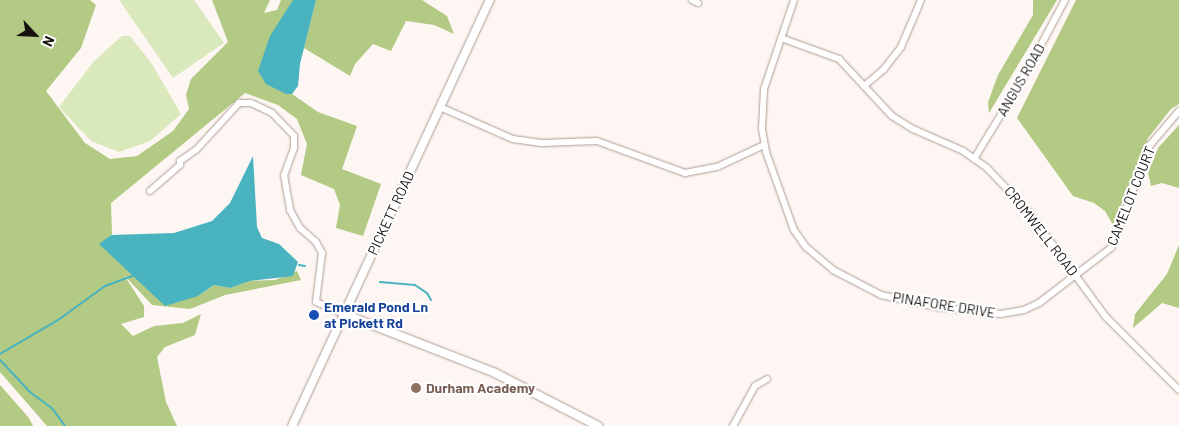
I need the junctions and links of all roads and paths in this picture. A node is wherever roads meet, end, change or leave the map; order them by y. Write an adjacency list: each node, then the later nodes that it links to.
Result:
1 (490, 0): 7 (street, PICKETT ROAD)
2 (794, 0): 5 (street, PINAFORE DRIVE)
3 (921, 0): 6 (street)
4 (1065, 0): 10 (street, ANGUS ROAD)
5 (781, 38): 6 (street, CROMWELL ROAD); 9 (street, PINAFORE DRIVE)
6 (864, 86): 10 (street, CROMWELL ROAD)
7 (440, 107): 9 (street); 13 (street, PICKETT ROAD)
8 (1179, 111): 12 (street, CAMELOT COURT)
9 (764, 145): 12 (street, PINAFORE DRIVE)
10 (974, 159): 12 (street, CROMWELL ROAD)
11 (150, 191): 13 (street)
12 (1077, 276): 15 (street, CROMWELL ROAD)
13 (344, 314): 16 (street, PICKETT ROAD); 17 (street)
14 (767, 379): 18 (street)
15 (1179, 390)
16 (292, 426)
17 (598, 426)
18 (733, 426)

